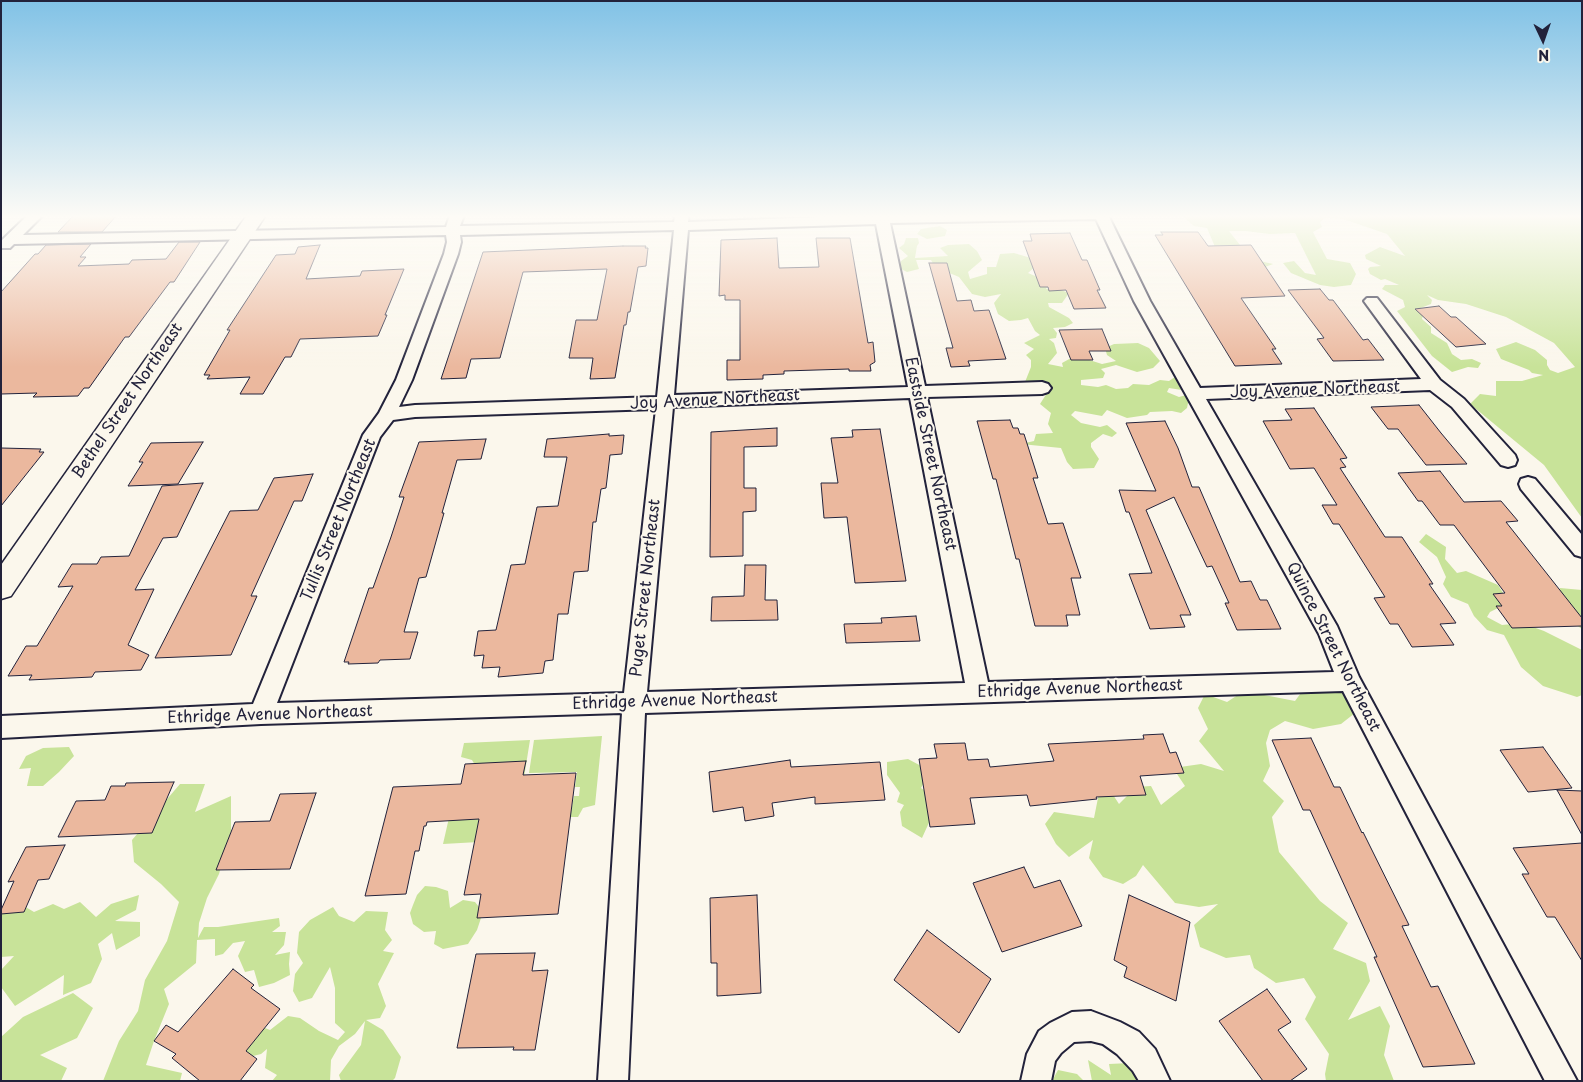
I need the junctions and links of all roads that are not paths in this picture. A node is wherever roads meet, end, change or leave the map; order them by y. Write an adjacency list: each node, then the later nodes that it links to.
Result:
1 (221, 265): 16 (street, Bethel Street Northeast)
2 (447, 265): 12 (street, Tullis Street Northeast)
3 (677, 265): 11 (street, Puget Street Northeast)
4 (891, 265): 9 (street, Eastside Street Northeast)
5 (1125, 265): 10 (street, Quince Street Northeast)
6 (1372, 301): 7 (street)
7 (1434, 384): 10 (street, Joy Avenue Northeast); 13 (street)
8 (1042, 388): 9 (street, Joy Avenue Northeast)
9 (917, 393): 11 (street, Joy Avenue Northeast); 18 (street, Eastside Street Northeast)
10 (1196, 394): 17 (street, Quince Street Northeast)
11 (665, 402): 12 (street, Joy Avenue Northeast); 19 (street, Puget Street Northeast)
12 (387, 415): 20 (street, Tullis Street Northeast)
13 (1508, 460)
14 (1528, 484): 15 (street)
15 (1582, 549)
16 (1, 588)
17 (1349, 681): 18 (street, Ethridge Avenue Northeast); 25 (street, Quince Street Northeast)
18 (979, 693): 19 (street, Ethridge Avenue Northeast)
19 (634, 702): 20 (street, Ethridge Avenue Northeast); 22 (street, Puget Street Northeast)
20 (261, 714): 21 (street, Ethridge Avenue Northeast)
21 (1, 727)
22 (613, 1081)
23 (1036, 1081): 24 (street)
24 (1155, 1081)
25 (1562, 1081)

